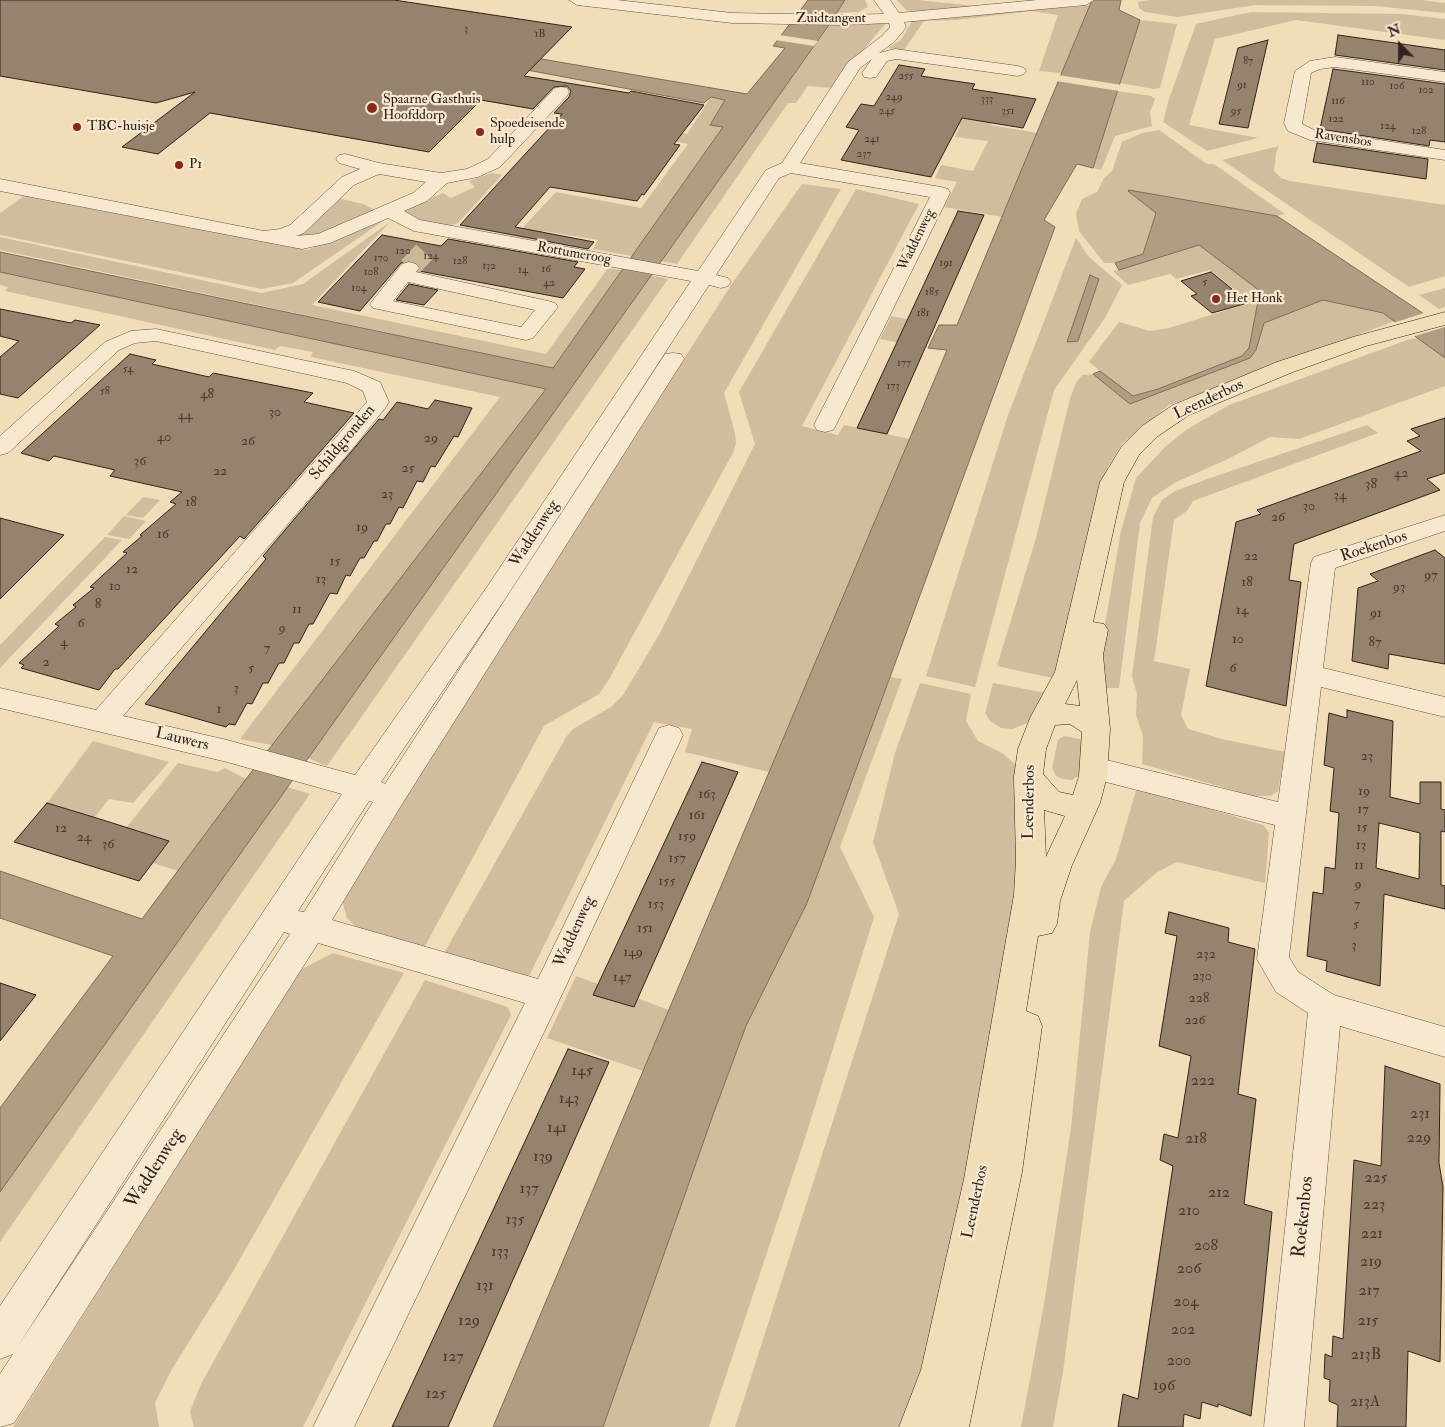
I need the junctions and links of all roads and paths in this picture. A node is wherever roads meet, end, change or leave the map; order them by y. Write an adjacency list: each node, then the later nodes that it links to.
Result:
1 (577, 0): 6 (street, Zuidtangent)
2 (882, 0): 6 (street)
3 (937, 0): 5 (street)
4 (1079, 1): 5 (street, Zuidtangent)
5 (1024, 7): 6 (street, Zuidtangent)
6 (895, 18): 10 (street, Waddenweg)
7 (1018, 71): 10 (street)
8 (1445, 77): 11 (street, Ravensbos)
9 (561, 92): 15 (street)
10 (836, 92): 13 (street, Waddenweg)
11 (1445, 155)
12 (345, 159): 14 (street)
13 (789, 167): 22 (street, Waddenweg); 26 (street, Waddenweg)
14 (377, 168): 15 (street); 19 (street)
15 (441, 179): 17 (street)
16 (0, 185): 19 (street)
17 (390, 211): 18 (street, Rottumeroog); 19 (street)
18 (445, 230): 20 (street); 22 (street, Rottumeroog)
19 (264, 237)
20 (431, 244)
21 (406, 272): 21 (street)
22 (713, 280): 39 (street, Waddenweg); 40 (street, Waddenweg)
23 (1445, 318): 24 (main road, Leenderbos)
24 (1399, 332): 33 (main road, Leenderbos); 35 (main road, Leenderbos)
25 (0, 421): 27 (street)
26 (825, 424)
27 (24, 427): 28 (street, Schildgronden); 34 (street, Schildgronden)
28 (0, 448)
29 (1445, 523): 30 (street, Roekenbos)
30 (1309, 674): 32 (street); 42 (street, Roekenbos)
31 (0, 698): 34 (street, Lauwers)
32 (1445, 707)
33 (1044, 718): 35 (main road); 38 (main road, Leenderbos)
34 (103, 721): 39 (street, Lauwers)
35 (1096, 730): 37 (main road, Leenderbos)
36 (669, 735): 45 (street, Waddenweg)
37 (1094, 768): 41 (main road, Leenderbos); 42 (street)
38 (1028, 777): 41 (main road); 51 (main road, Leenderbos)
39 (362, 788): 40 (street); 43 (street, Waddenweg)
40 (392, 796): 44 (street, Waddenweg)
41 (1085, 803): 52 (main road, Leenderbos)
42 (1291, 817): 46 (street, Roekenbos)
43 (277, 917): 44 (street); 48 (street, Waddenweg)
44 (311, 928): 45 (street); 49 (street, Waddenweg)
45 (546, 995): 50 (street, Waddenweg)
46 (1325, 1008): 47 (street, Roekenbos); 53 (street, Roekenbos)
47 (1445, 1042)
48 (0, 1340)
49 (0, 1410)
50 (332, 1427)
51 (919, 1427)
52 (949, 1427)
53 (1284, 1427)

